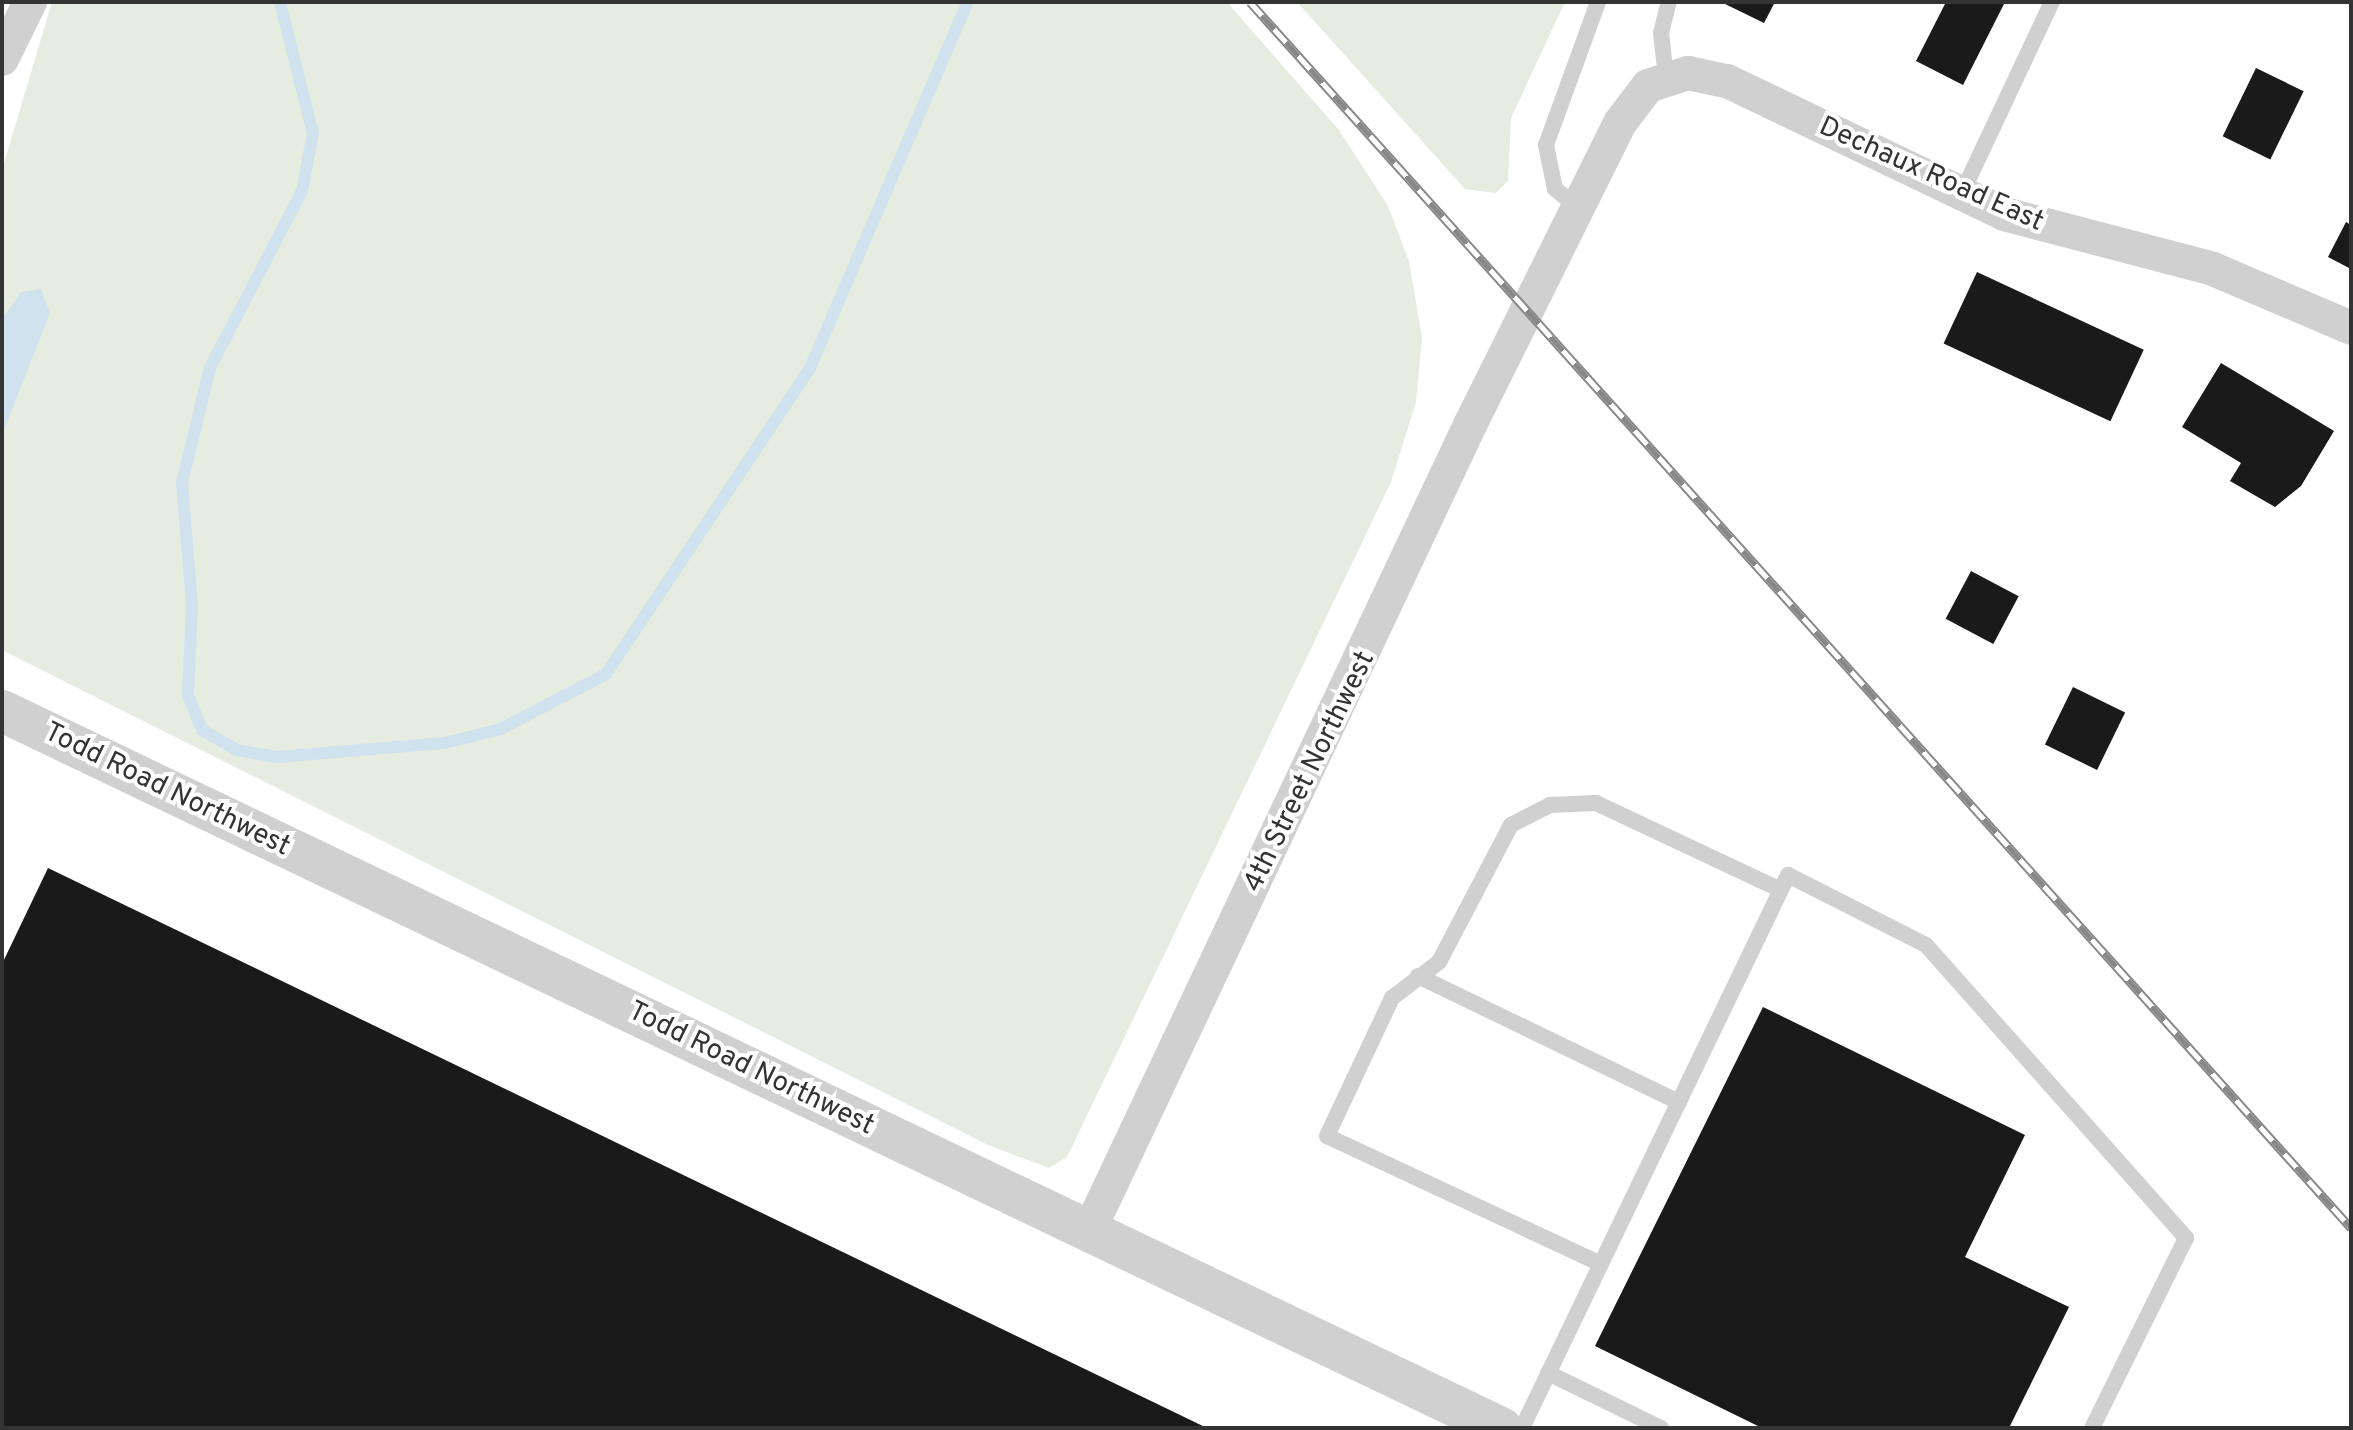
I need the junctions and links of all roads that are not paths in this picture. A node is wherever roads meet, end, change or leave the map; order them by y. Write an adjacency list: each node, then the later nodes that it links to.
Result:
1 (30, 2): 5 (street)
2 (1598, 2): 8 (lane)
3 (1669, 2): 6 (lane)
4 (2052, 2): 7 (lane)
5 (2, 59)
6 (1666, 77): 7 (street, Dechaux Road East); 8 (street)
7 (1962, 193): 9 (street, Dechaux Road East)
8 (1578, 208): 14 (street, 4th Street Northwest)
9 (2351, 328)
10 (2, 711): 14 (street, Todd Road Northwest)
11 (1781, 890): 12 (lane); 13 (lane); 20 (lane)
12 (1418, 976): 13 (lane); 15 (lane)
13 (1679, 1102): 15 (lane)
14 (1089, 1231): 17 (street, Todd Road Northwest)
15 (1601, 1264): 16 (lane)
16 (1548, 1373): 18 (lane); 19 (lane)
17 (1501, 1428)
18 (1522, 1428)
19 (1661, 1428)
20 (2092, 1428)

